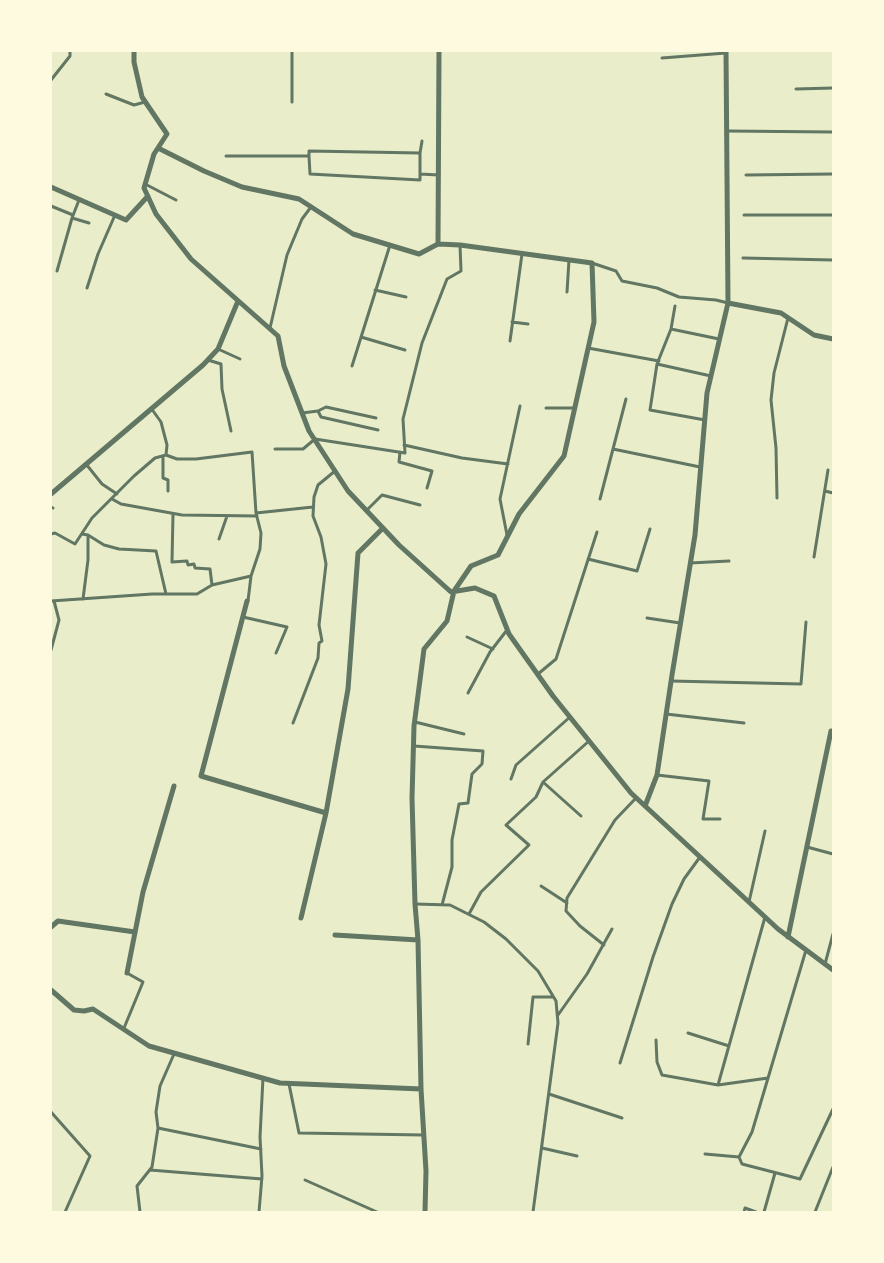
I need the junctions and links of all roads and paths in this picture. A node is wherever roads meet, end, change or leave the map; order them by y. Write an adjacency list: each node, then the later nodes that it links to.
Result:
1 (70, 51): 7 (lane)
2 (134, 51): 11 (street)
3 (292, 51): 12 (lane)
4 (439, 51): 22 (street)
5 (726, 52): 6 (lane); 13 (street)
6 (662, 58)
7 (51, 80)
8 (833, 88): 9 (lane)
9 (796, 89)
10 (106, 94): 11 (lane)
11 (146, 102): 16 (street)
12 (292, 102)
13 (727, 131): 14 (lane); 50 (street)
14 (833, 132)
15 (422, 142): 17 (lane)
16 (158, 148): 24 (street); 30 (street)
17 (420, 153): 19 (lane); 20 (lane)
18 (226, 156): 19 (lane)
19 (309, 156): 20 (lane)
20 (420, 174): 22 (lane)
21 (833, 174): 23 (lane)
22 (439, 175): 36 (street)
23 (746, 175)
24 (145, 184): 26 (street); 28 (lane)
25 (51, 187): 27 (street)
26 (148, 196): 31 (street); 49 (street)
27 (79, 199): 31 (street); 34 (lane)
28 (176, 200)
29 (51, 206): 34 (lane)
30 (311, 207): 37 (street); 56 (lane)
31 (116, 215): 45 (lane)
32 (744, 215): 33 (lane)
33 (833, 215)
34 (72, 216): 35 (lane); 44 (lane)
35 (89, 223)
36 (438, 244): 37 (street); 38 (street)
37 (390, 245): 46 (lane)
38 (460, 245): 39 (street); 81 (lane)
39 (522, 254): 41 (street); 53 (lane)
40 (744, 258): 42 (lane)
41 (569, 260): 43 (street); 47 (lane)
42 (833, 260)
43 (592, 263): 50 (lane); 61 (street)
44 (57, 271)
45 (87, 288)
46 (375, 290): 48 (lane); 57 (lane)
47 (567, 292)
48 (406, 297)
49 (238, 301): 56 (street); 62 (street)
50 (728, 303): 52 (street); 58 (street)
51 (675, 306): 55 (lane)
52 (788, 318): 59 (street); 97 (lane)
53 (512, 322): 54 (lane); 60 (lane)
54 (528, 324)
55 (671, 328): 58 (lane); 66 (lane)
56 (270, 329): 75 (street)
57 (360, 337): 63 (lane); 67 (lane)
58 (720, 339): 68 (street)
59 (833, 340)
60 (510, 341)
61 (588, 348): 66 (lane); 73 (street)
62 (218, 349): 64 (lane); 65 (street)
63 (405, 350)
64 (240, 359)
65 (208, 360): 71 (street); 79 (lane)
66 (658, 362): 68 (lane); 77 (lane)
67 (352, 366)
68 (711, 376): 77 (street)
69 (626, 400): 82 (lane)
70 (520, 406): 87 (lane)
71 (152, 408): 85 (lane); 86 (street)
72 (546, 408): 73 (lane)
73 (575, 408): 112 (street)
74 (318, 411): 75 (lane); 76 (lane); 78 (lane)
75 (302, 412): 80 (street)
76 (376, 418)
77 (705, 420): 88 (street)
78 (378, 430)
79 (231, 431)
80 (315, 439): 83 (lane); 84 (lane); 90 (street)
81 (404, 445): 84 (lane); 87 (lane)
82 (613, 449): 88 (lane); 99 (lane)
83 (275, 450)
84 (400, 452): 91 (lane)
85 (164, 456): 92 (lane); 96 (lane); 104 (lane)
86 (86, 464): 95 (street); 96 (lane)
87 (508, 464): 112 (lane)
88 (701, 467): 117 (street)
89 (828, 470): 93 (lane)
90 (335, 471): 101 (lane); 102 (street)
91 (427, 488)
92 (168, 491)
93 (825, 491): 94 (lane); 114 (lane)
94 (833, 493)
95 (51, 494)
96 (117, 494): 98 (lane)
97 (776, 498)
98 (112, 499): 103 (lane); 110 (lane)
99 (600, 499)
100 (420, 505): 102 (lane)
101 (313, 507): 104 (lane); 140 (lane)
102 (366, 510): 106 (street)
103 (172, 514): 105 (lane); 119 (lane)
104 (256, 514): 105 (lane); 118 (lane)
105 (227, 516): 113 (lane)
106 (383, 528): 120 (street); 152 (street)
107 (650, 529): 115 (lane)
108 (597, 532): 115 (lane)
109 (51, 534): 110 (lane)
110 (82, 534): 111 (lane)
111 (88, 535): 121 (lane); 122 (lane)
112 (508, 536): 120 (street)
113 (219, 539)
114 (814, 557)
115 (588, 559): 134 (lane)
116 (729, 561): 117 (lane)
117 (690, 563): 128 (street)
118 (251, 576): 119 (lane); 124 (lane)
119 (212, 585): 121 (lane)
120 (454, 591): 129 (street); 139 (street)
121 (166, 594): 122 (lane)
122 (83, 599): 123 (lane)
123 (53, 601): 132 (lane)
124 (248, 601): 125 (street)
125 (244, 617): 133 (lane); 152 (street)
126 (647, 618): 128 (lane)
127 (806, 622): 135 (lane)
128 (680, 623): 135 (street)
129 (507, 629): 131 (lane); 134 (street)
130 (467, 637): 131 (lane)
131 (493, 649): 136 (lane)
132 (51, 650)
133 (276, 653)
134 (538, 674): 138 (street)
135 (671, 681): 137 (street)
136 (468, 693)
137 (666, 714): 141 (lane); 146 (street)
138 (570, 717): 144 (street); 147 (lane)
139 (414, 722): 143 (lane); 145 (street)
140 (293, 723)
141 (744, 723)
142 (831, 731): 156 (street)
143 (464, 734)
144 (589, 741): 148 (lane); 150 (street)
145 (414, 746): 162 (street); 163 (lane)
146 (657, 775): 151 (street); 154 (lane)
147 (511, 779)
148 (543, 782): 153 (lane); 164 (lane)
149 (174, 786): 169 (street)
150 (636, 798): 151 (street); 161 (lane)
151 (645, 806): 158 (street)
152 (326, 812): 166 (street)
153 (581, 816)
154 (720, 819)
155 (765, 831): 160 (lane)
156 (807, 847): 157 (lane); 172 (street)
157 (833, 854)
158 (700, 857): 160 (street); 188 (lane)
159 (541, 886): 161 (lane)
160 (749, 902): 165 (street)
161 (567, 903): 174 (lane)
162 (414, 904): 163 (lane); 173 (street)
163 (442, 905): 164 (lane)
164 (469, 914): 180 (lane)
165 (765, 917): 172 (street); 186 (lane)
166 (301, 918)
167 (51, 927): 169 (street)
168 (612, 929): 174 (lane)
169 (135, 932): 178 (street)
170 (833, 934): 176 (lane)
171 (335, 935): 173 (street)
172 (788, 936): 175 (street)
173 (418, 940): 193 (street)
174 (604, 944): 181 (lane)
175 (806, 950): 176 (street); 190 (lane)
176 (825, 964): 177 (street)
177 (833, 970)
178 (127, 973): 182 (lane)
179 (51, 990): 182 (street)
180 (554, 997): 181 (lane); 185 (lane)
181 (558, 1016): 194 (lane)
182 (123, 1029): 187 (street)
183 (688, 1033): 186 (lane)
184 (656, 1040): 192 (lane)
185 (528, 1044)
186 (729, 1046): 192 (lane)
187 (174, 1054): 189 (street); 200 (lane)
188 (620, 1063)
189 (263, 1078): 191 (street); 203 (lane)
190 (768, 1078): 192 (lane); 206 (lane)
191 (289, 1083): 193 (street); 201 (lane)
192 (718, 1085)
193 (421, 1088): 201 (street)
194 (548, 1094): 197 (lane); 202 (lane)
195 (833, 1109): 198 (lane)
196 (51, 1112): 212 (lane)
197 (622, 1118)
198 (828, 1120): 199 (lane); 209 (lane)
199 (833, 1122)
200 (158, 1128): 203 (lane); 208 (lane)
201 (424, 1135): 216 (street)
202 (542, 1148): 205 (lane); 217 (lane)
203 (261, 1149): 210 (lane)
204 (705, 1154): 206 (lane)
205 (577, 1156)
206 (739, 1157): 209 (lane)
207 (833, 1167): 221 (lane)
208 (150, 1170): 210 (lane); 213 (lane)
209 (775, 1172): 220 (lane)
210 (262, 1179): 214 (lane)
211 (305, 1180): 215 (lane)
212 (65, 1212)
213 (140, 1212)
214 (259, 1212)
215 (377, 1212)
216 (425, 1212)
217 (533, 1212)
218 (744, 1212): 219 (lane)
219 (756, 1212)
220 (764, 1212)
221 (815, 1212)

